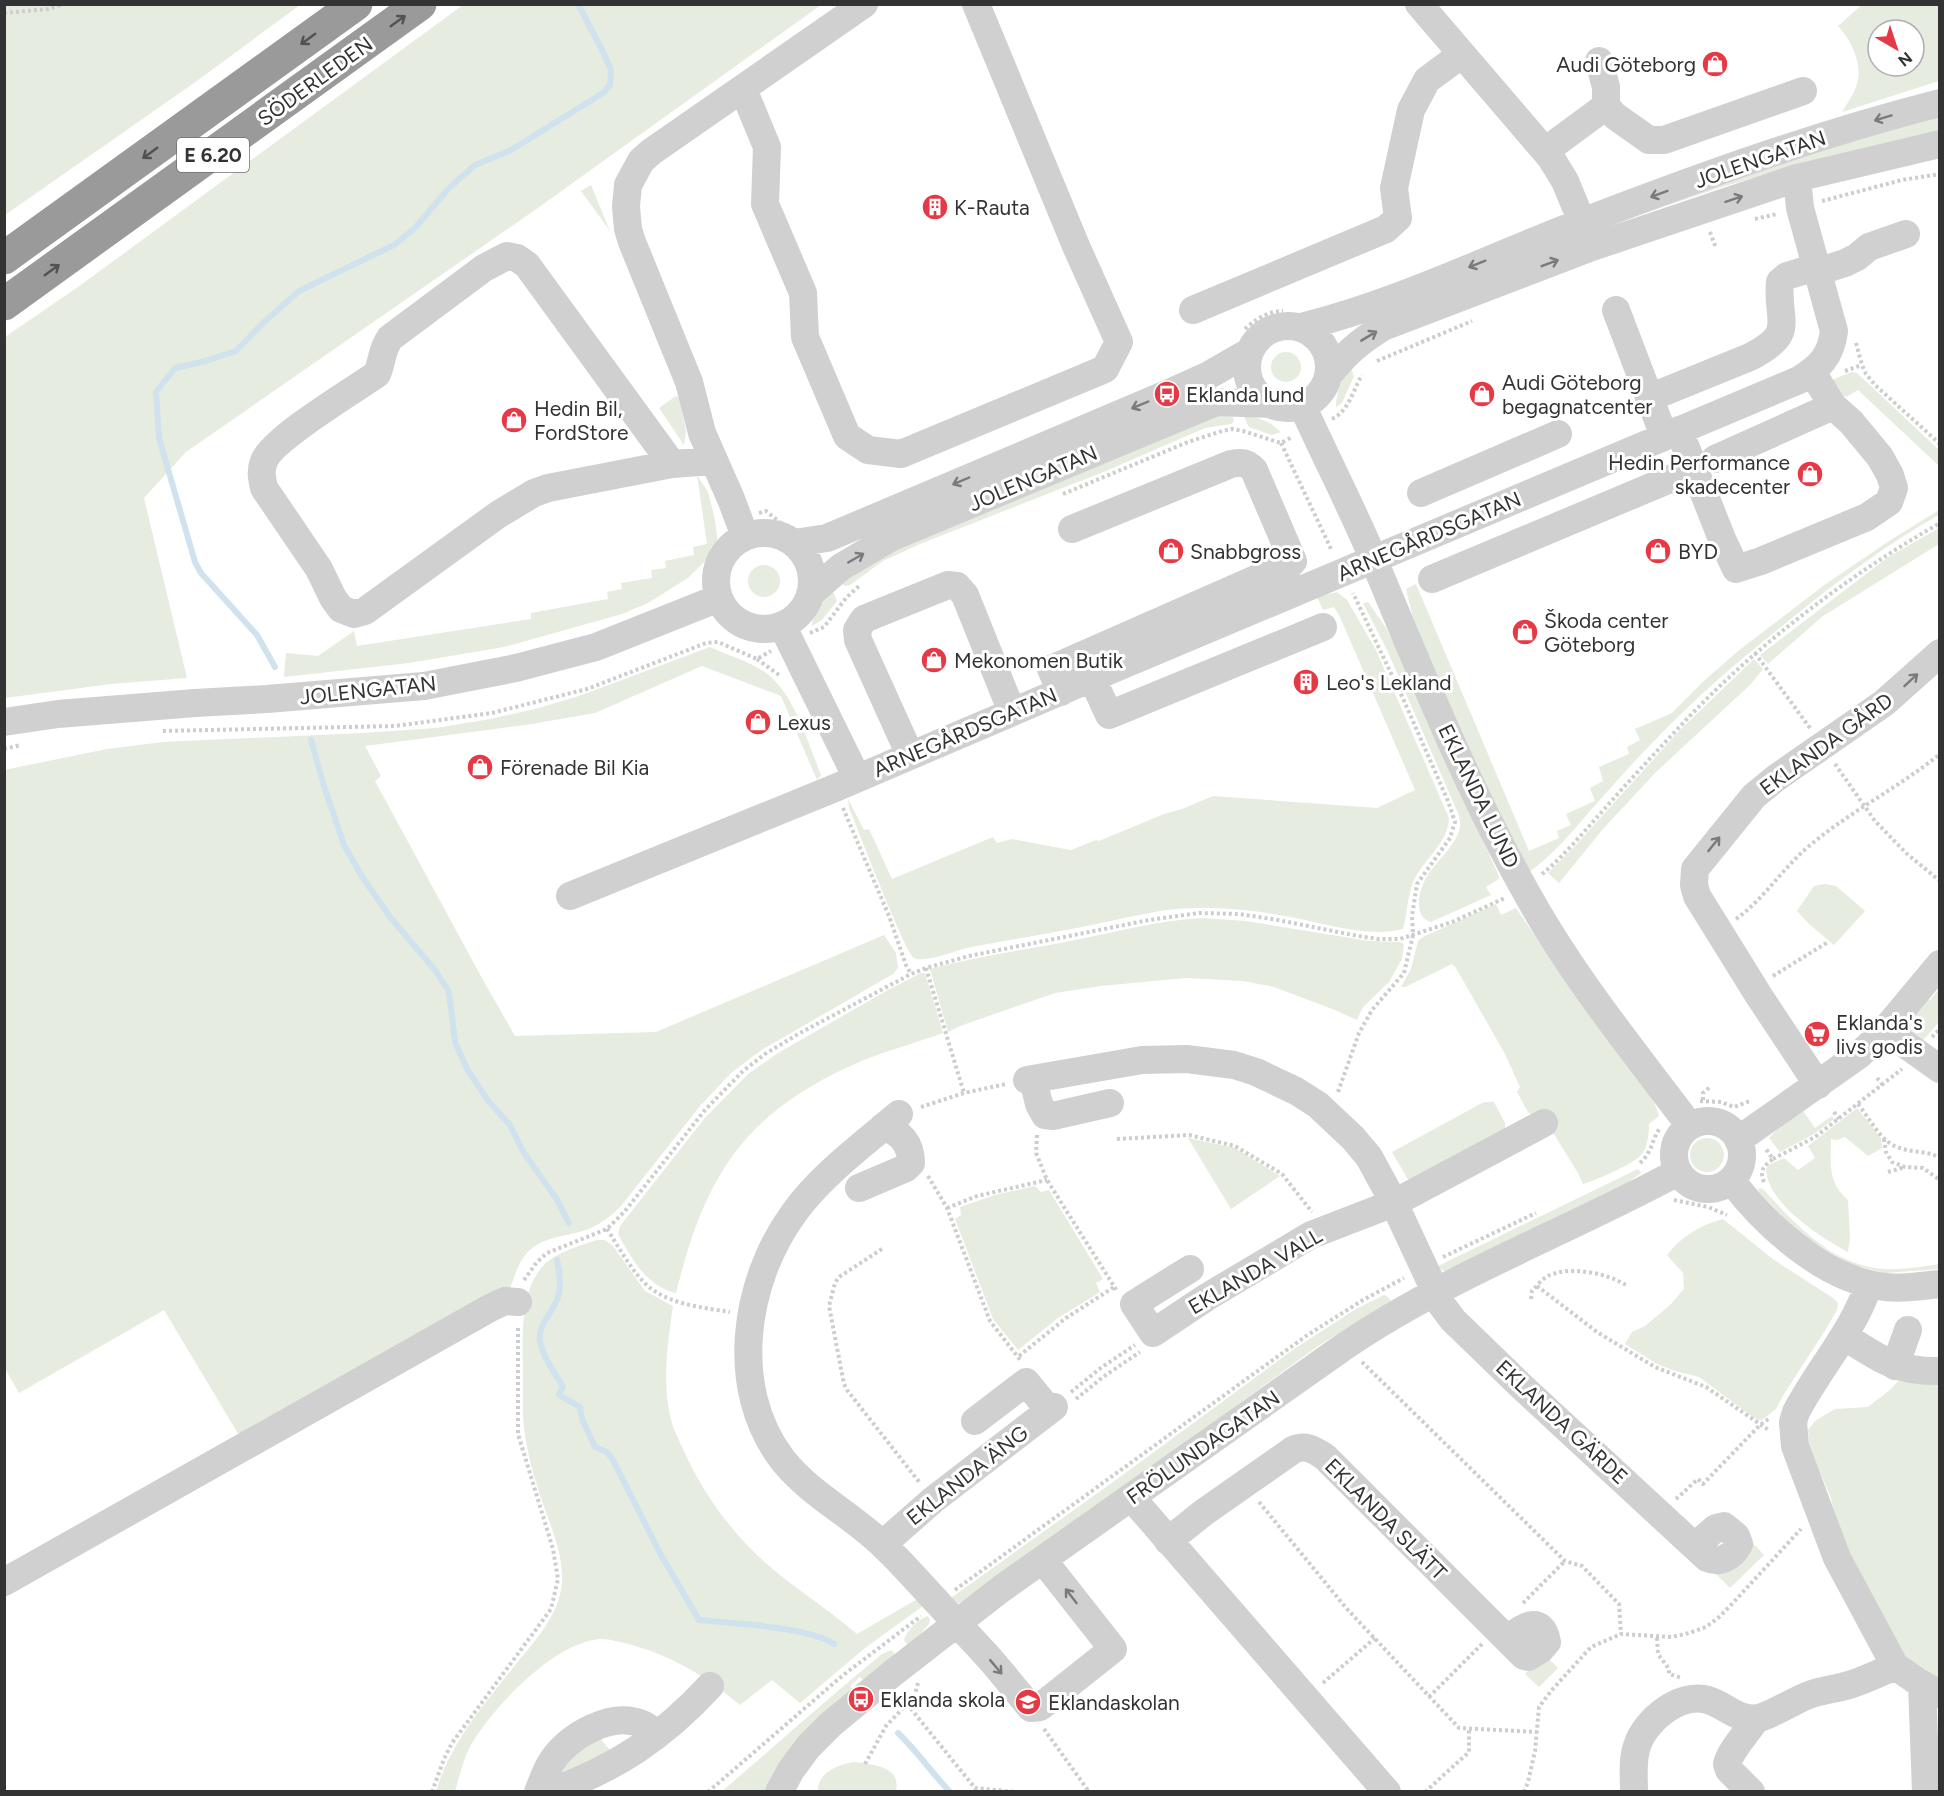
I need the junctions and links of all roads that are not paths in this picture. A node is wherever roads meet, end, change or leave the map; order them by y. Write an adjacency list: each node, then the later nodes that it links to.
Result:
1 (356, 4): 17 (highway, SÖDERLEDEN / E 6.20, one-way to 17)
2 (420, 4): 19 (highway, SÖDERLEDEN / E 6.20, one-way to 2)
3 (864, 4): 8 (street)
4 (976, 4): 8 (street)
5 (1419, 4): 6 (street)
6 (1462, 54): 13 (street); 20 (street)
7 (1599, 61): 11 (street)
8 (743, 89): 32 (street)
9 (1803, 91): 11 (street)
10 (1940, 103): 16 (street, JOLENGATAN, one-way to 16)
11 (1606, 106): 13 (street)
12 (1940, 144): 14 (street, JOLENGATAN)
13 (1545, 151): 16 (street)
14 (1797, 178): 16 (street, JOLENGATAN, one-way to 14); 18 (street, ARNEGÅRDSGATAN)
15 (1906, 234): 18 (street)
16 (1587, 235): 22 (street, JOLENGATAN, one-way to 22); 25 (street, JOLENGATAN, one-way to 16)
17 (4, 258)
18 (1817, 269): 24 (street, ARNEGÅRDSGATAN); 26 (street)
19 (4, 304)
20 (1193, 309)
21 (1616, 310): 26 (street)
22 (1301, 327): 23 (street); 25 (street)
23 (1249, 352): 27 (street); 42 (street, JOLENGATAN, one-way to 42)
24 (1812, 372): 29 (street); 30 (street, ARNEGÅRDSGATAN)
25 (1328, 376): 28 (street)
26 (1649, 398): 30 (street)
27 (1271, 404): 28 (street); 46 (street, JOLENGATAN, one-way to 27)
28 (1302, 405): 43 (street, EKLANDA LUND)
29 (1833, 406): 34 (street); 34 (street)
30 (1672, 433): 34 (street); 36 (street, ARNEGÅRDSGATAN)
31 (1558, 434): 33 (street)
32 (713, 462): 35 (street); 41 (street)
33 (1490, 464): 37 (street); 38 (street)
34 (1705, 464): 39 (street)
35 (672, 465): 35 (street)
36 (1559, 481): 38 (street, ARNEGÅRDSGATAN); 39 (street)
37 (1420, 494)
38 (1508, 502): 43 (street, ARNEGÅRDSGATAN)
39 (1574, 518): 44 (street)
40 (1072, 529): 45 (street)
41 (745, 536): 42 (street); 47 (street)
42 (794, 543): 46 (street)
43 (1373, 559): 45 (street, ARNEGÅRDSGATAN); 65 (street, EKLANDA LUND)
44 (1432, 579)
45 (1283, 589): 50 (street); 52 (street, ARNEGÅRDSGATAN); 53 (street)
46 (810, 594): 48 (street)
47 (718, 598): 48 (street); 55 (street, JOLENGATAN)
48 (782, 625): 57 (street, ARNEGÅRDSGATAN)
49 (1323, 627): 50 (street)
50 (1289, 641): 52 (street)
51 (1940, 653): 62 (street, EKLANDA GÅRD, one-way to 51)
52 (1092, 678): 53 (street, ARNEGÅRDSGATAN)
53 (1061, 692): 54 (street, ARNEGÅRDSGATAN)
54 (1012, 712): 56 (street, ARNEGÅRDSGATAN); 56 (street)
55 (4, 722)
56 (910, 755): 57 (street, ARNEGÅRDSGATAN)
57 (856, 778): 58 (street, ARNEGÅRDSGATAN)
58 (570, 896)
59 (1940, 964): 60 (street)
60 (1885, 1030): 61 (street); 62 (street)
61 (1928, 1061)
62 (1818, 1085): 66 (street)
63 (1110, 1103): 70 (street)
64 (1544, 1123): 70 (street, EKLANDA VALL)
65 (1690, 1126): 66 (street); 67 (street)
66 (1738, 1140): 68 (street)
67 (1678, 1172): 68 (street); 74 (street, FRÖLUNDAGATAN)
68 (1731, 1180): 72 (street)
69 (859, 1188): 83 (street)
70 (1395, 1203): 71 (street, EKLANDA VALL); 74 (street)
71 (1190, 1269)
72 (1869, 1284): 73 (street); 77 (street)
73 (1940, 1284)
74 (1436, 1293): 81 (street, FRÖLUNDAGATAN); 84 (street, EKLANDA GÄRDE)
75 (518, 1302): 86 (street)
76 (1908, 1330): 78 (street)
77 (1844, 1336): 78 (street); 89 (street)
78 (1895, 1366): 79 (street)
79 (1940, 1371)
80 (975, 1422): 83 (street, EKLANDA ÄNG)
81 (1131, 1497): 82 (street); 85 (street, FRÖLUNDAGATAN)
82 (1168, 1541): 88 (street, EKLANDA SLÄTT); 97 (street)
83 (883, 1544): 87 (street)
84 (1695, 1546)
85 (1043, 1560): 87 (street, FRÖLUNDAGATAN); 87 (street, one-way to 85)
86 (4, 1582)
87 (957, 1623): 96 (street, FRÖLUNDAGATAN)
88 (1502, 1634)
89 (1895, 1666): 91 (street); 92 (street)
90 (710, 1686): 93 (street)
91 (1931, 1689): 100 (street)
92 (1757, 1718): 98 (street); 99 (street)
93 (657, 1735): 94 (street); 95 (street)
94 (538, 1791)
95 (550, 1791)
96 (779, 1791)
97 (1387, 1791)
98 (1634, 1791)
99 (1751, 1791)
100 (1926, 1791)

